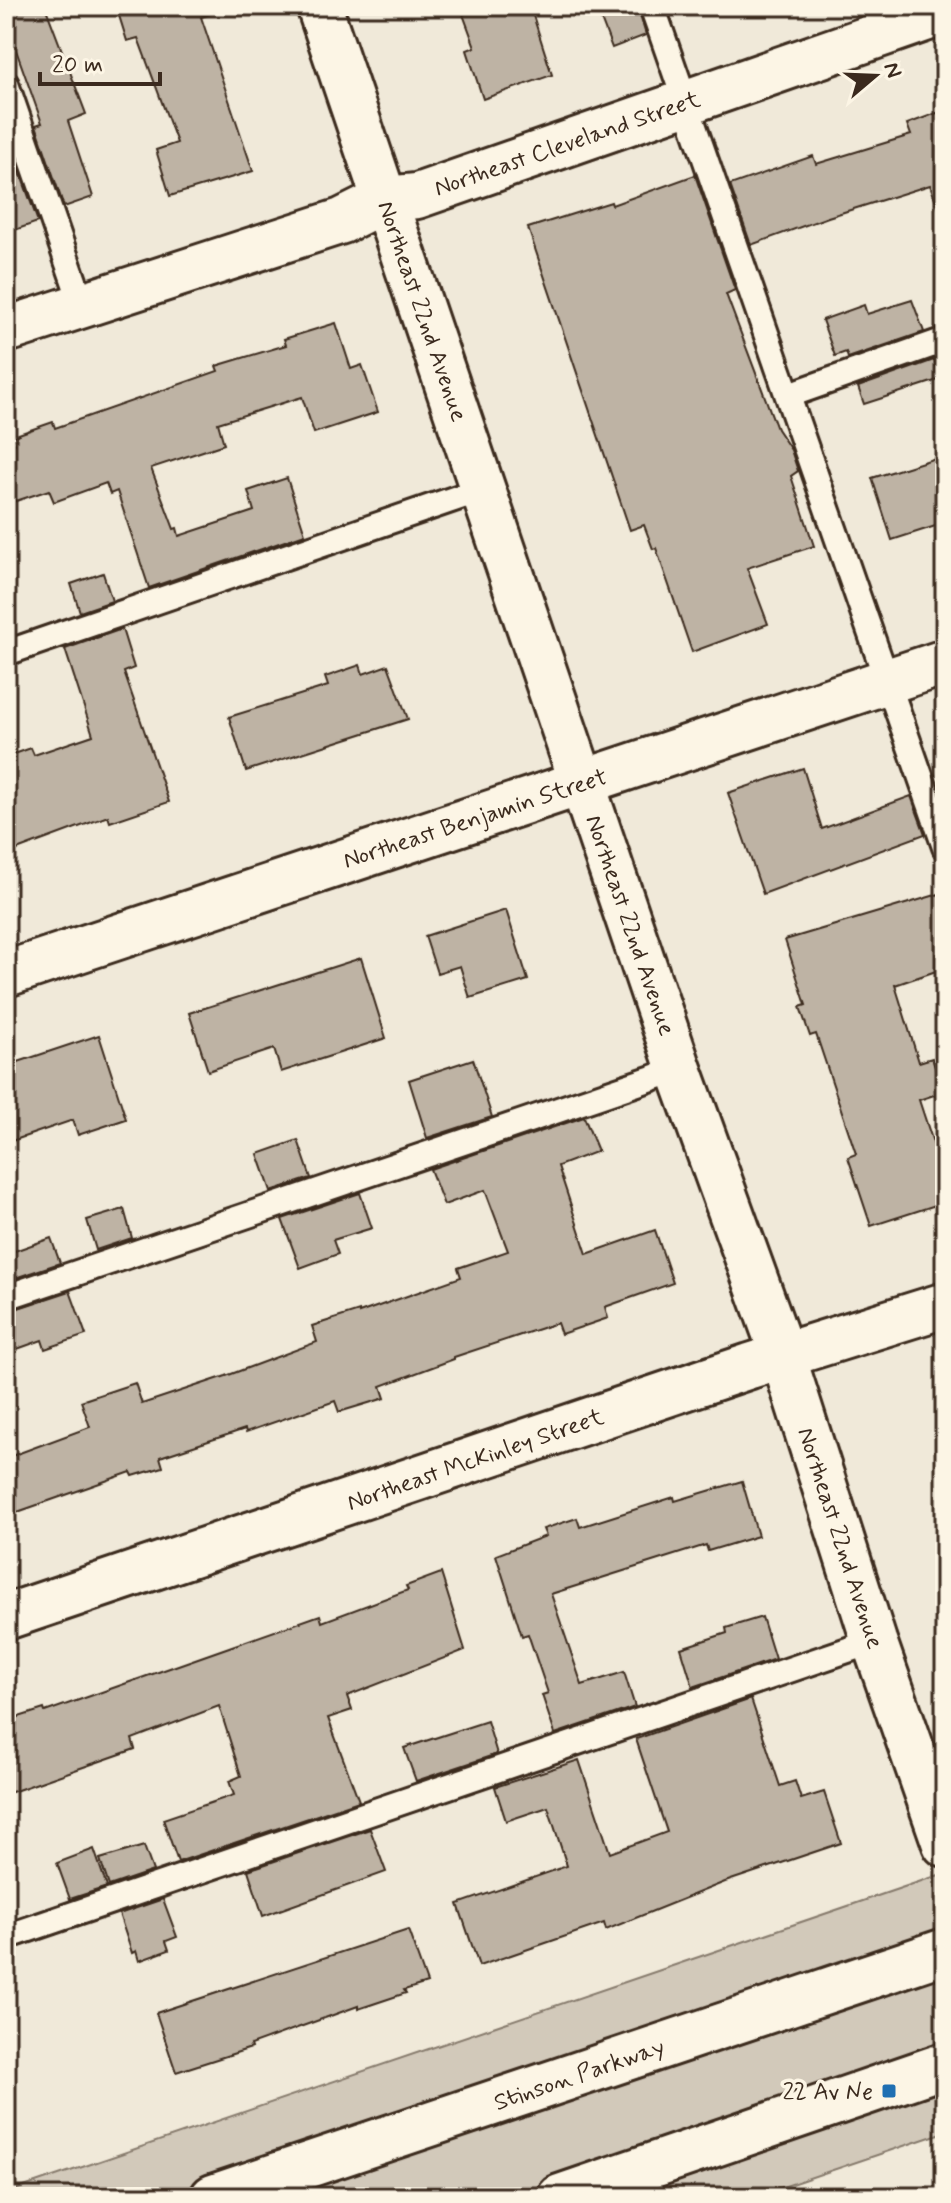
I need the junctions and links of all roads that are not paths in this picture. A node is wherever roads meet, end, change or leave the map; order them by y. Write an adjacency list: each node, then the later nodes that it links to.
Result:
1 (319, 6): 6 (street, Northeast 22nd Avenue)
2 (652, 6): 5 (lane)
3 (945, 12): 5 (street, Northeast Cleveland Street)
4 (6, 84): 7 (lane)
5 (686, 102): 6 (street, Northeast Cleveland Street); 10 (lane)
6 (386, 199): 7 (street, Northeast Cleveland Street); 11 (street, Northeast 22nd Avenue)
7 (82, 304): 8 (street, Northeast Cleveland Street)
8 (6, 330)
9 (945, 340): 10 (lane)
10 (789, 395): 14 (lane)
11 (483, 489): 12 (lane); 15 (street, Northeast 22nd Avenue)
12 (6, 653)
13 (945, 662): 14 (street, Northeast Benjamin Street)
14 (889, 681): 15 (street, Northeast Benjamin Street); 16 (lane)
15 (583, 783): 17 (street, Northeast Benjamin Street); 18 (street, Northeast 22nd Avenue)
16 (945, 847)
17 (6, 974)
18 (679, 1069): 19 (lane); 21 (street, Northeast 22nd Avenue)
19 (6, 1297)
20 (945, 1305): 21 (street, Northeast McKinley Street)
21 (783, 1356): 22 (street, Northeast McKinley Street); 23 (street, Northeast 22nd Avenue)
22 (6, 1617)
23 (874, 1641): 24 (street, Northeast 22nd Avenue); 25 (lane)
24 (945, 1844)
25 (6, 1937)
26 (945, 1951): 28 (street, Stinson Parkway)
27 (945, 2065): 29 (street)
28 (213, 2197)
29 (560, 2197)

